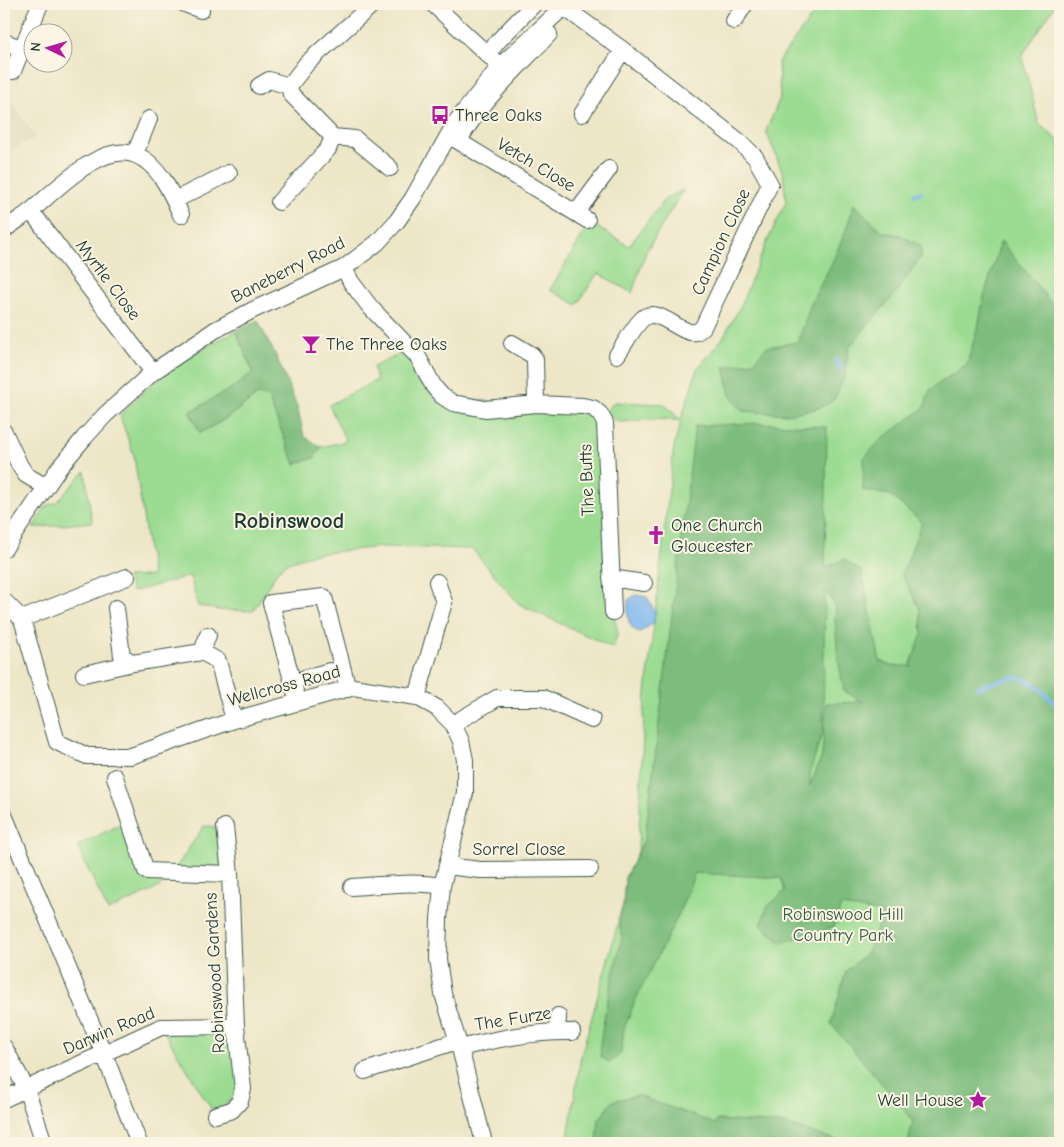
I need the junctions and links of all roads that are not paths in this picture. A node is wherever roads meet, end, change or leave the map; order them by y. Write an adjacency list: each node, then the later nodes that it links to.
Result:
1 (40, 4): 10 (street)
2 (185, 4): 8 (street)
3 (373, 4): 18 (street)
4 (433, 4): 14 (street)
5 (534, 4): 14 (street)
6 (745, 4): 9 (street)
7 (567, 8): 13 (street, Campion Close); 15 (street, Baneberry Road); 22 (street)
8 (201, 10)
9 (734, 21)
10 (33, 22)
11 (4, 42): 12 (street)
12 (22, 48): 16 (street)
13 (623, 50): 19 (street); 32 (street, Campion Close)
14 (487, 54): 15 (street)
15 (500, 66): 22 (street, Baneberry Road)
16 (13, 71)
17 (259, 86): 18 (street)
18 (289, 86): 21 (street)
19 (582, 114)
20 (149, 119): 23 (street)
21 (333, 137): 24 (street); 27 (street)
22 (454, 138): 25 (street, Vetch Close); 30 (street, Baneberry Road)
23 (135, 154): 26 (street); 28 (street)
24 (390, 168)
25 (608, 169)
26 (229, 173)
27 (279, 202)
28 (31, 211): 29 (street); 33 (street, Myrtle Close)
29 (4, 230)
30 (344, 268): 33 (street, Baneberry Road); 34 (street, The Butts)
31 (512, 344): 34 (street)
32 (617, 355)
33 (153, 372): 36 (street, Baneberry Road)
34 (536, 404): 39 (street, The Butts)
35 (4, 432): 36 (street)
36 (46, 487): 37 (street, Baneberry Road)
37 (4, 549)
38 (127, 577): 45 (street)
39 (611, 578): 41 (street); 44 (street, The Butts)
40 (437, 582): 53 (street)
41 (644, 583)
42 (4, 601): 45 (street, Wellcross Road)
43 (116, 608): 48 (street)
44 (613, 612)
45 (22, 619): 55 (street, Wellcross Road)
46 (208, 635): 47 (street)
47 (202, 652): 48 (street); 55 (street)
48 (133, 663): 49 (street)
49 (84, 674)
50 (318, 674): 52 (street)
51 (348, 689): 52 (street, Wellcross Road); 53 (street, Wellcross Road); 54 (street)
52 (325, 695): 54 (street, Wellcross Road)
53 (416, 697): 57 (street, Wellcross Road)
54 (298, 702): 55 (street, Wellcross Road)
55 (234, 720)
56 (592, 720): 57 (street)
57 (453, 724): 61 (street, Wellcross Road)
58 (115, 777): 63 (street, Robinswood Gardens)
59 (4, 815): 70 (street)
60 (225, 827): 63 (street)
61 (448, 866): 62 (street, Sorrel Close); 64 (street, Wellcross Road)
62 (590, 869)
63 (230, 874): 66 (street, Robinswood Gardens)
64 (442, 886): 65 (street); 68 (street, Wellcross Road)
65 (352, 887)
66 (236, 1026): 70 (street, Darwin Road); 74 (street, Robinswood Gardens)
67 (562, 1026): 68 (street, The Furze)
68 (459, 1045): 71 (street, The Furze); 77 (street, Wellcross Road)
69 (4, 1047): 72 (street)
70 (104, 1054): 72 (street, Darwin Road); 76 (street)
71 (365, 1071)
72 (26, 1088): 73 (street, Darwin Road); 75 (street)
73 (4, 1099)
74 (214, 1115)
75 (44, 1143)
76 (139, 1143)
77 (484, 1143)

